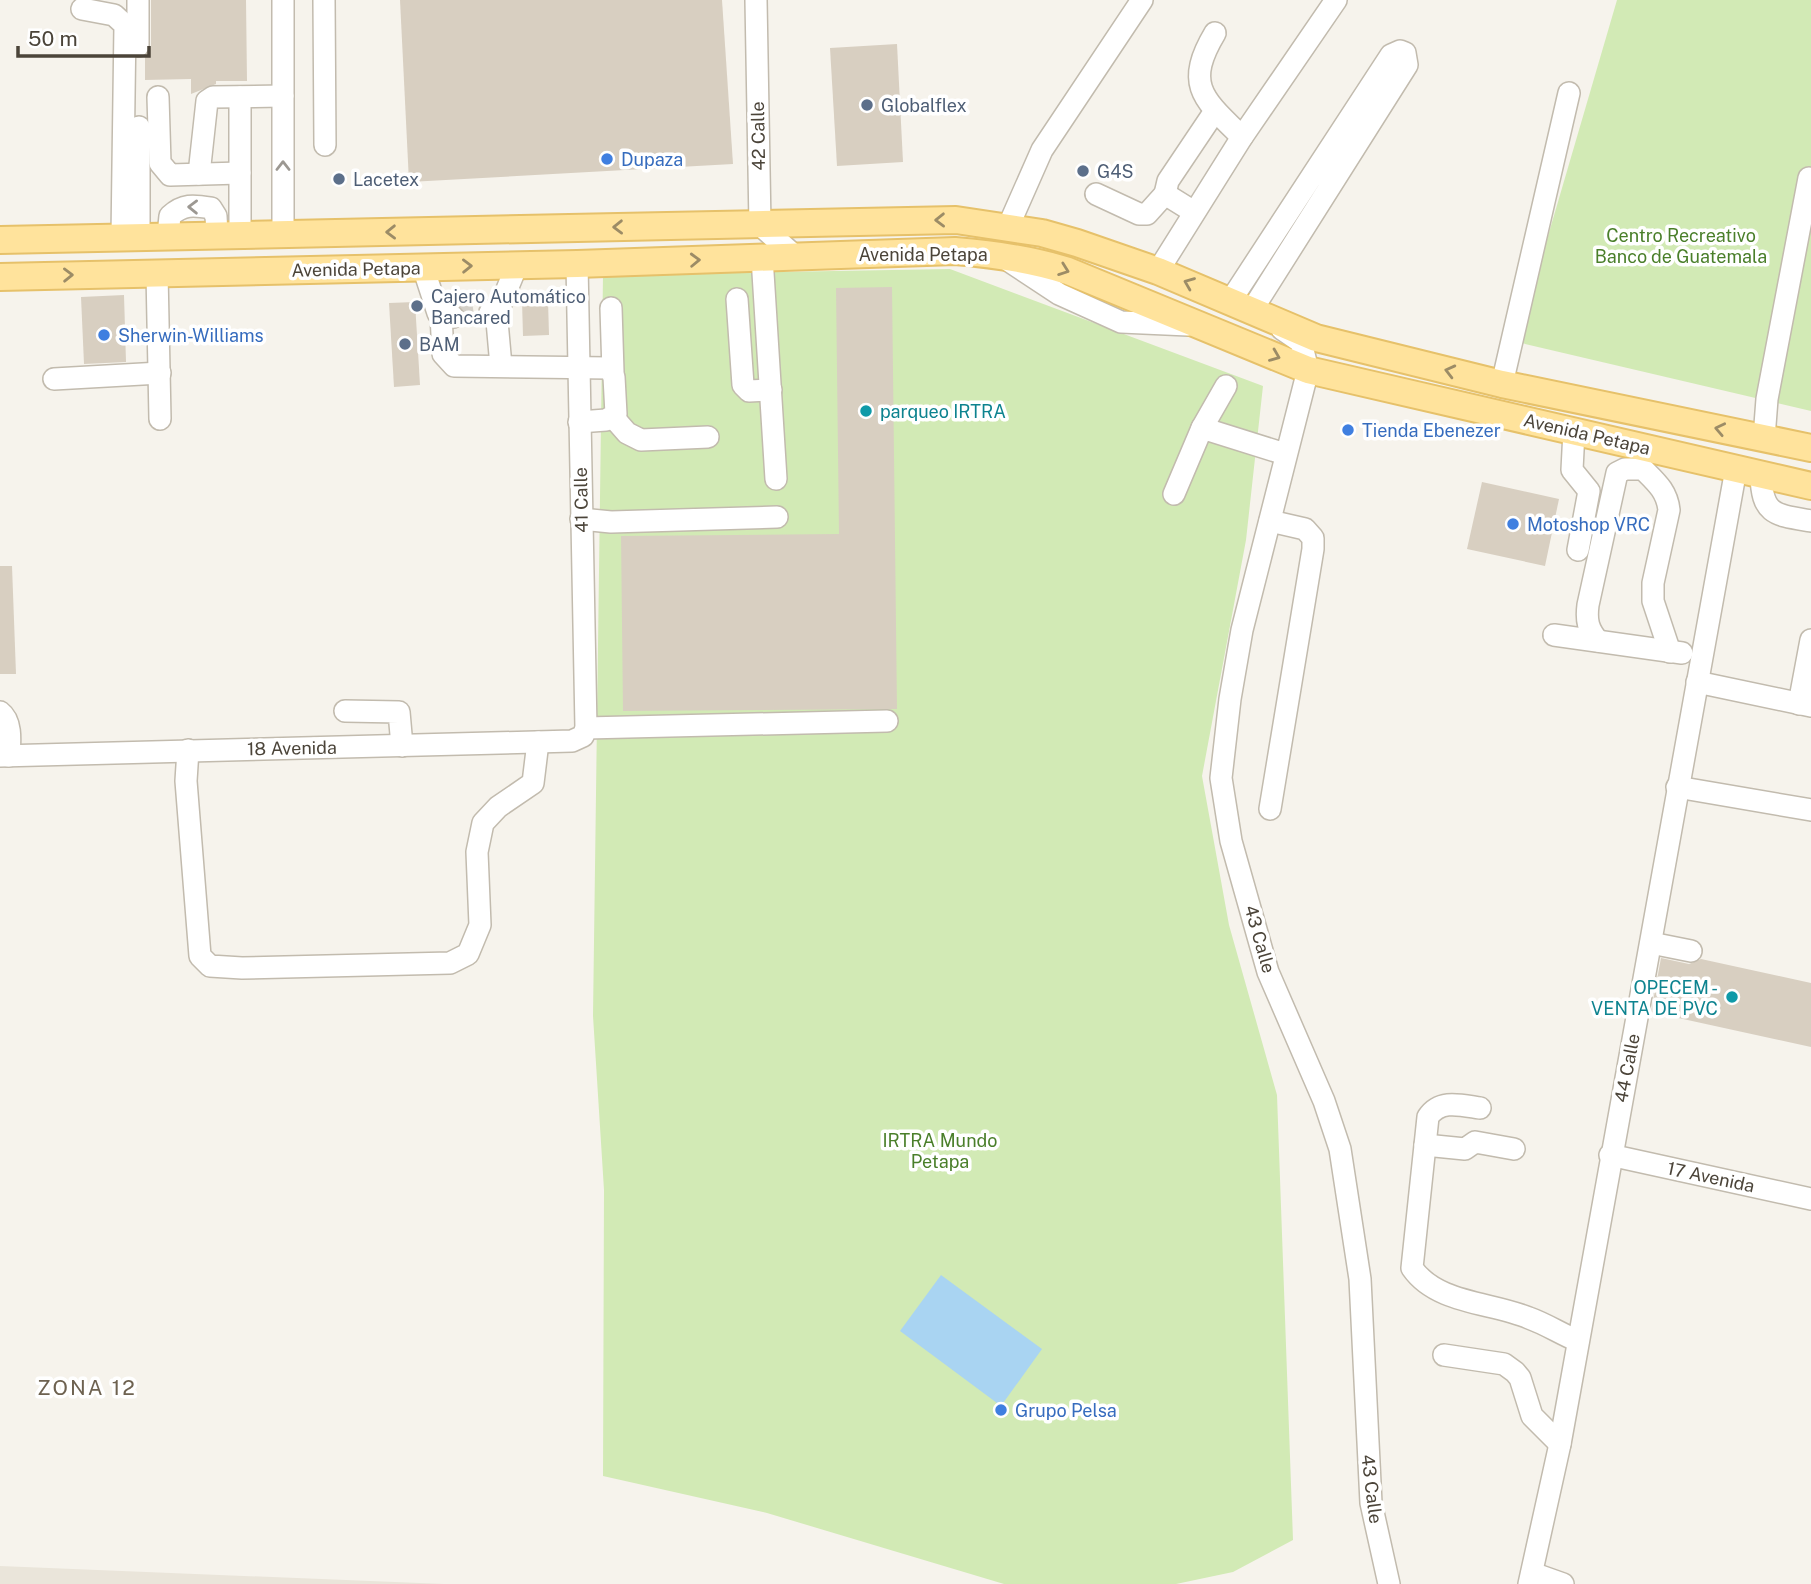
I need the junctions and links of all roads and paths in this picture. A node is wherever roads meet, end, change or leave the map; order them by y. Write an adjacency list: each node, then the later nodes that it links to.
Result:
1 (138, 0): 26 (street)
2 (283, 0): 10 (street)
3 (324, 0): 15 (street)
4 (756, 0): 22 (street, 42 Calle)
5 (1142, 0): 23 (street)
6 (1336, 0): 14 (street)
7 (82, 9): 26 (street)
8 (1215, 33): 13 (street)
9 (1569, 93): 45 (street)
10 (283, 96): 12 (street); 25 (street, one-way to 10)
11 (158, 97): 17 (street)
12 (240, 97): 16 (street); 17 (street)
13 (1215, 111): 14 (street); 20 (street)
14 (1242, 137): 21 (street)
15 (325, 145)
16 (240, 173): 17 (street); 24 (street)
17 (199, 174)
18 (1809, 177): 54 (street)
19 (1096, 194): 20 (street)
20 (1165, 194): 21 (street)
21 (1194, 212): 33 (street)
22 (760, 225): 23 (main road, Avenida Petapa, one-way to 22); 25 (main road, Avenida Petapa, one-way to 25); 28 (street)
23 (1008, 227): 33 (main road, Avenida Petapa)
24 (229, 234): 25 (main road, Avenida Petapa); 26 (main road, Avenida Petapa, one-way to 26)
25 (283, 234)
26 (131, 237): 27 (main road, Avenida Petapa)
27 (0, 240)
28 (795, 256): 29 (main road, Avenida Petapa); 41 (main road, Avenida Petapa, one-way to 41)
29 (762, 257): 30 (main road, Avenida Petapa, one-way to 29); 47 (street)
30 (576, 264): 31 (main road, Avenida Petapa); 40 (street, 41 Calle)
31 (517, 265): 32 (main road, Avenida Petapa, one-way to 31); 39 (street)
32 (422, 267): 34 (main road, Avenida Petapa); 39 (street)
33 (1158, 271): 38 (main road, Avenida Petapa, one-way to 33)
34 (157, 273): 35 (main road, Avenida Petapa, one-way to 34); 43 (street)
35 (0, 277)
36 (737, 299): 47 (street)
37 (611, 308): 42 (street)
38 (1247, 308): 38 (street); 41 (street); 45 (main road, Avenida Petapa, one-way to 38)
39 (501, 366): 40 (street)
40 (578, 368): 42 (street); 50 (street, 41 Calle)
41 (1308, 370): 52 (main road, Avenida Petapa); 56 (street, 43 Calle)
42 (613, 372): 48 (street)
43 (159, 373): 44 (street); 49 (street)
44 (54, 379)
45 (1502, 384): 54 (main road, Avenida Petapa, one-way to 45)
46 (1226, 386): 51 (street)
47 (771, 390): 58 (street)
48 (613, 417): 50 (street); 53 (street)
49 (160, 419)
50 (579, 422): 62 (street, 41 Calle)
51 (1202, 428): 56 (street); 60 (street)
52 (1574, 431): 57 (main road, Avenida Petapa); 65 (street)
53 (708, 437)
54 (1765, 438): 55 (main road, Avenida Petapa); 57 (main road)
55 (1811, 448)
56 (1285, 454): 63 (street, 43 Calle)
57 (1750, 472): 59 (main road, Avenida Petapa); 64 (street); 70 (street, 44 Calle)
58 (776, 479)
59 (1811, 486)
60 (1174, 494)
61 (776, 517): 62 (street)
62 (581, 519): 76 (street, 41 Calle)
63 (1270, 521): 82 (street); 95 (street, 43 Calle)
64 (1811, 521)
65 (1578, 550)
66 (1554, 635): 68 (street)
67 (1811, 639): 72 (street)
68 (1598, 641): 69 (street); 69 (street)
69 (1670, 652): 70 (street)
70 (1701, 656): 71 (street, 44 Calle)
71 (1697, 682): 72 (street); 81 (street, 44 Calle)
72 (1805, 705)
73 (345, 711): 78 (street)
74 (0, 712): 80 (street)
75 (887, 721): 76 (street, 18 Avenida)
76 (585, 732): 77 (street, 18 Avenida)
77 (538, 742): 78 (street, 18 Avenida); 79 (street)
78 (402, 746): 79 (street, 18 Avenida)
79 (188, 750): 80 (street, 18 Avenida)
80 (4, 756)
81 (1677, 787): 83 (street); 84 (street, 44 Calle)
82 (1270, 809)
83 (1811, 810)
84 (1651, 943): 85 (street); 89 (street, 44 Calle)
85 (1691, 951)
86 (1480, 1108): 87 (street)
87 (1425, 1145): 88 (street); 91 (street)
88 (1514, 1149)
89 (1610, 1156): 90 (street, 17 Avenida); 91 (street, 44 Calle)
90 (1811, 1199)
91 (1578, 1341): 93 (street, 44 Calle)
92 (1444, 1355): 93 (street)
93 (1560, 1444): 94 (street, 44 Calle)
94 (1530, 1578): 96 (street)
95 (1389, 1584)
96 (1563, 1584)

